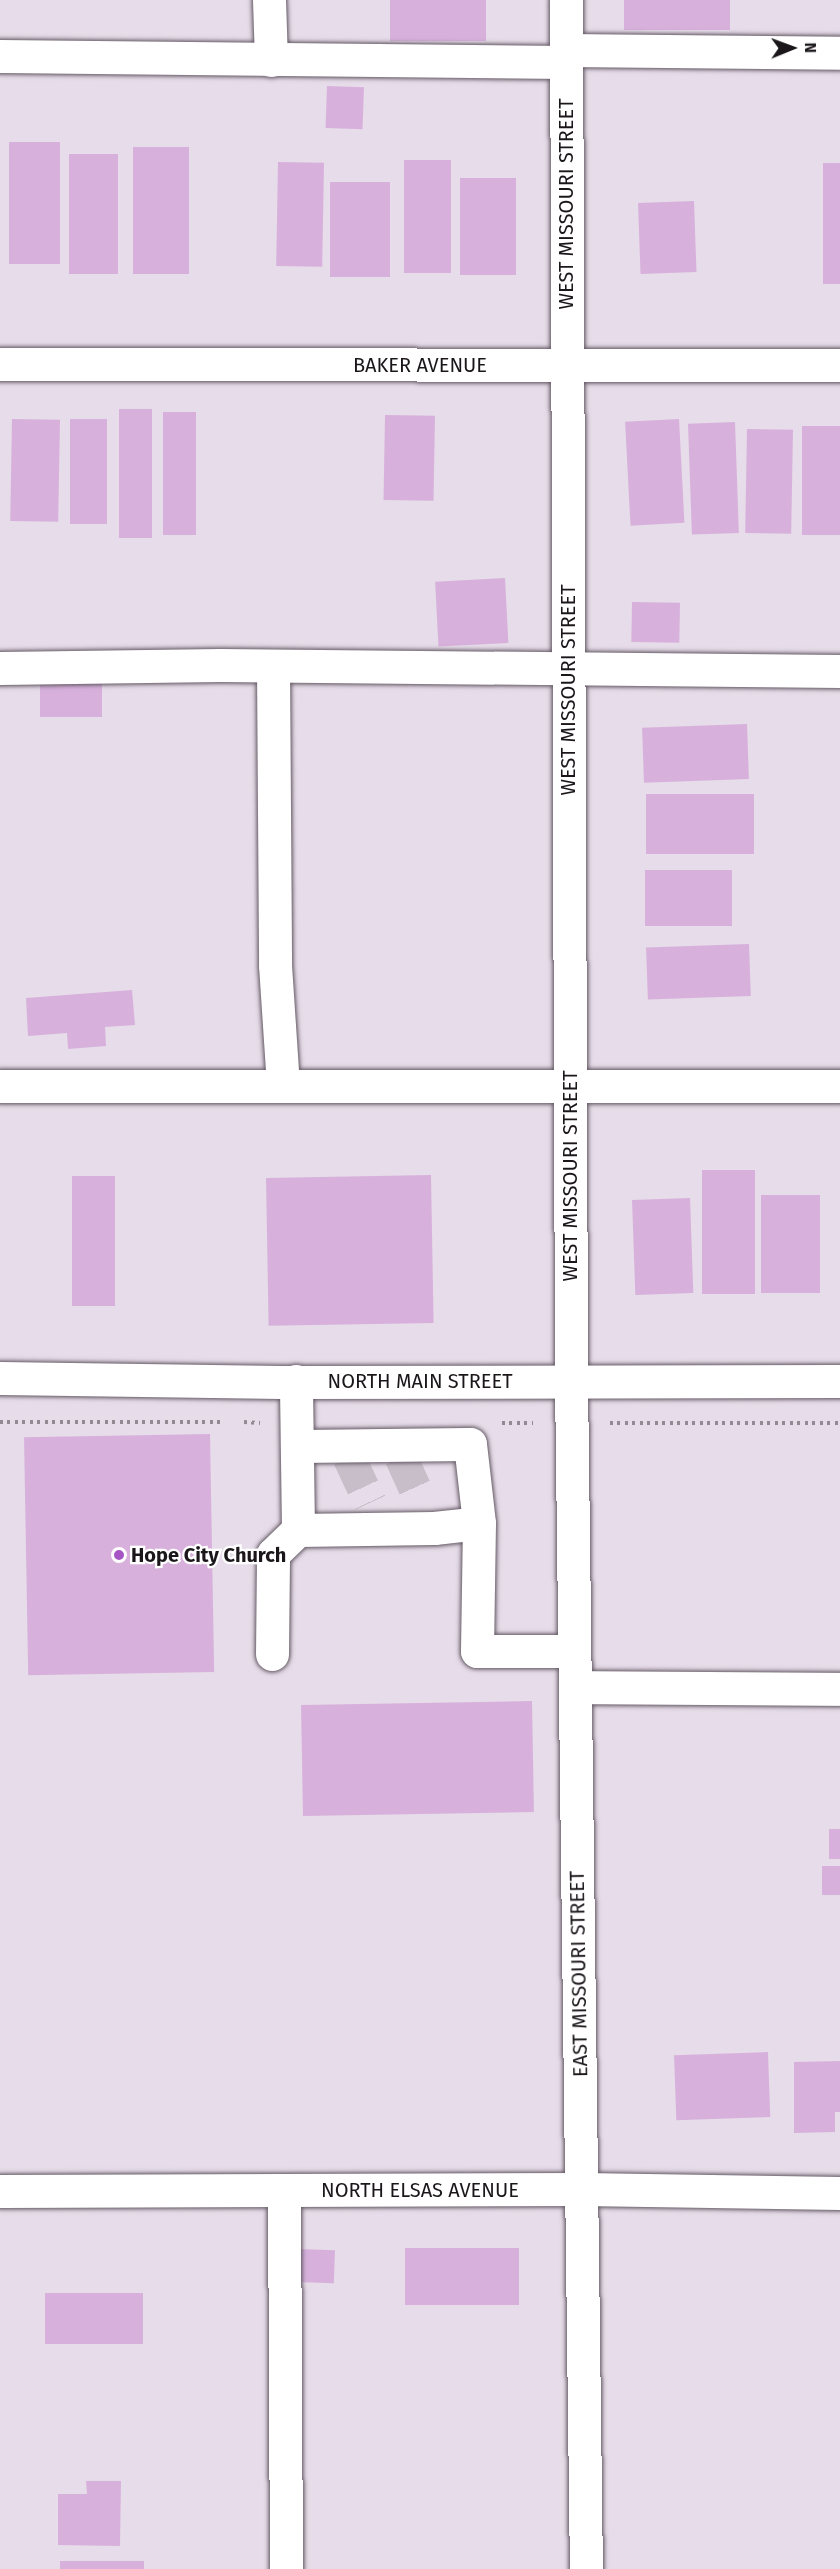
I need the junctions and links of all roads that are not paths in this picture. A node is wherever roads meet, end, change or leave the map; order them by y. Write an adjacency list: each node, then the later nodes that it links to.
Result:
1 (269, 0): 6 (street)
2 (566, 0): 5 (street, WEST MISSOURI STREET)
3 (840, 53): 5 (street)
4 (0, 56): 6 (street)
5 (566, 56): 6 (street); 8 (street, WEST MISSOURI STREET)
6 (271, 60)
7 (0, 364): 8 (street, BAKER AVENUE)
8 (567, 365): 9 (street, BAKER AVENUE); 12 (street, WEST MISSOURI STREET)
9 (840, 365)
10 (273, 666): 11 (street); 12 (street); 15 (street)
11 (0, 668)
12 (568, 669): 13 (street); 16 (street, WEST MISSOURI STREET)
13 (840, 670)
14 (0, 1086): 15 (street)
15 (283, 1086): 16 (street)
16 (570, 1086): 17 (street); 19 (street, WEST MISSOURI STREET)
17 (840, 1086)
18 (0, 1378): 21 (street, NORTH MAIN STREET)
19 (571, 1380): 20 (street, NORTH MAIN STREET); 21 (street, NORTH MAIN STREET); 25 (street, EAST MISSOURI STREET)
20 (840, 1381)
21 (296, 1382): 22 (street)
22 (297, 1446): 23 (street); 24 (street)
23 (479, 1523): 24 (street); 25 (street)
24 (298, 1530): 26 (street)
25 (574, 1651): 27 (street, EAST MISSOURI STREET)
26 (272, 1654)
27 (575, 1687): 28 (street); 29 (street, EAST MISSOURI STREET)
28 (840, 1689)
29 (582, 2189): 30 (street, NORTH ELSAS AVENUE); 32 (street, NORTH ELSAS AVENUE); 34 (street, EAST MISSOURI STREET)
30 (284, 2190): 31 (street, NORTH ELSAS AVENUE); 33 (street)
31 (0, 2191)
32 (840, 2193)
33 (286, 2569)
34 (586, 2569)

